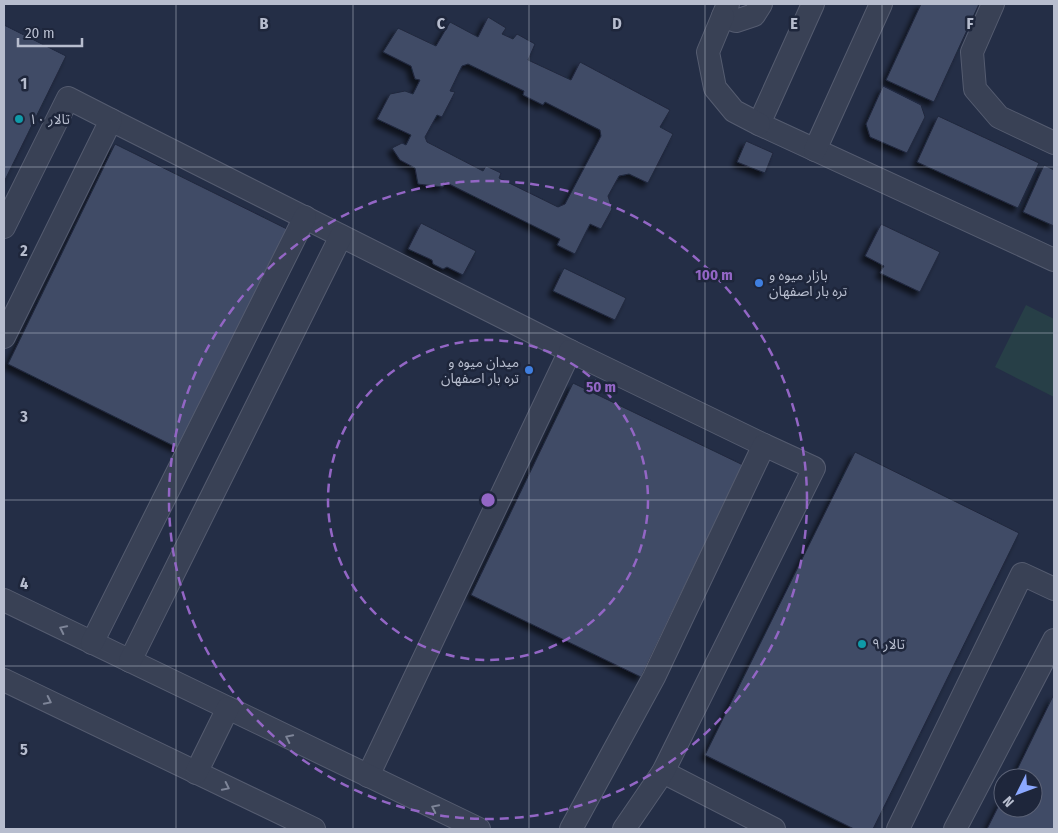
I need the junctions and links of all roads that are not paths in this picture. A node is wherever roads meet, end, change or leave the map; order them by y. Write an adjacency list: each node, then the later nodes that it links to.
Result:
1 (761, 4): 5 (lane)
2 (813, 4): 7 (lane)
3 (881, 4): 9 (lane)
4 (993, 4): 8 (lane)
5 (725, 10): 7 (lane)
6 (111, 120): 10 (lane); 11 (lane); 14 (lane)
7 (759, 124): 9 (lane)
8 (1054, 142)
9 (815, 150): 13 (lane)
10 (305, 218): 12 (lane); 20 (lane)
11 (4, 227)
12 (341, 236): 15 (lane); 21 (lane)
13 (1054, 260)
14 (4, 337)
15 (570, 351): 16 (lane); 26 (lane)
16 (764, 444): 25 (lane); 29 (lane)
17 (1054, 589): 32 (lane)
18 (4, 600): 20 (lane, one-way to 18)
19 (1054, 640): 33 (lane)
20 (92, 643): 21 (lane)
21 (130, 661): 23 (lane)
22 (4, 680): 24 (lane, one-way to 24)
23 (228, 708): 24 (lane); 26 (lane, one-way to 23)
24 (196, 772): 27 (lane, one-way to 27)
25 (663, 772): 30 (lane); 31 (lane)
26 (368, 776): 28 (lane, one-way to 26)
27 (314, 829)
28 (479, 829)
29 (571, 829)
30 (624, 829)
31 (774, 829)
32 (898, 829)
33 (955, 829)

